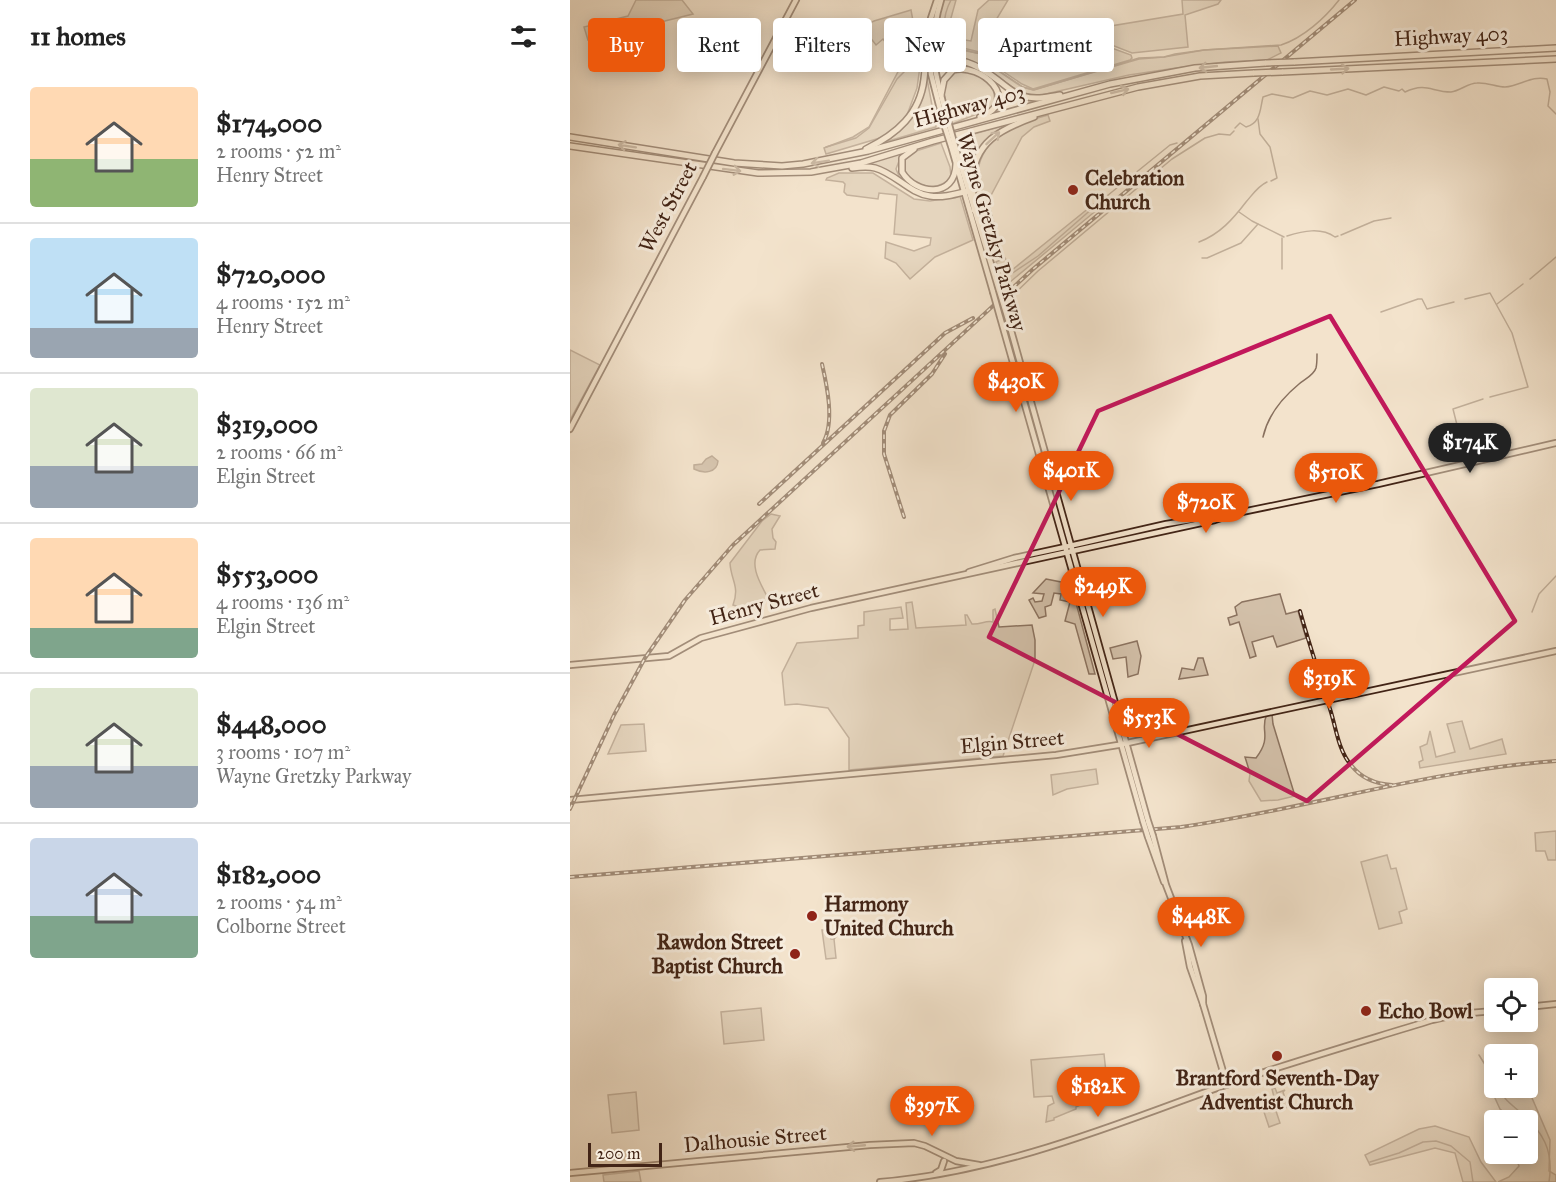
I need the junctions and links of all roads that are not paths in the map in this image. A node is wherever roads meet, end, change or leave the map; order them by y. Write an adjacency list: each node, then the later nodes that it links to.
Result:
1 (796, 0): 25 (main road, West Street, bridge)
2 (939, 0): 3 (main road, Wayne Gretzky Parkway); 4 (main road, Wayne Gretzky Parkway)
3 (934, 18)
4 (936, 18)
5 (1556, 48): 11 (highway, Highway 403, one-way to 11, bridge)
6 (1556, 59): 13 (highway, Highway 403, one-way to 6, bridge)
7 (966, 61): 11 (highway)
8 (924, 72): 20 (highway)
9 (934, 72): 12 (main road, Wayne Gretzky Parkway)
10 (934, 72): 14 (main road, Wayne Gretzky Parkway)
11 (1080, 93): 15 (highway, Highway 403)
12 (941, 95): 14 (main road, Wayne Gretzky Parkway); 15 (highway)
13 (1064, 106): 17 (highway, Highway 403); 24 (highway, one-way to 13)
14 (946, 121): 19 (main road, Wayne Gretzky Parkway, bridge)
15 (954, 128): 20 (highway, Highway 403)
16 (570, 137): 20 (highway, Highway 403, one-way to 16)
17 (933, 141): 21 (highway); 22 (highway, Highway 403)
18 (570, 146): 22 (highway, Highway 403, one-way to 22)
19 (953, 146): 21 (main road, Wayne Gretzky Parkway); 23 (main road, Wayne Gretzky Parkway)
20 (839, 158)
21 (956, 164): 23 (main road, Wayne Gretzky Parkway)
22 (832, 169): 23 (highway)
23 (966, 191): 24 (main road, Wayne Gretzky Parkway); 28 (main road, Wayne Gretzky Parkway, bridge)
24 (974, 210): 27 (main road, Wayne Gretzky Parkway, bridge)
25 (570, 429)
26 (1556, 443): 27 (main road, Henry Street)
27 (1073, 548): 28 (main road, Henry Street); 31 (main road, Wayne Gretzky Parkway)
28 (1066, 550): 30 (main road, Henry Street); 31 (main road, Wayne Gretzky Parkway)
29 (1556, 651): 31 (main road, Elgin Street)
30 (570, 666)
31 (1124, 743): 32 (main road, Elgin Street); 36 (main road, Wayne Gretzky Parkway, bridge)
32 (570, 800)
33 (1556, 1004): 34 (main road)
34 (1538, 1006)
35 (1484, 1012): 36 (main road)
36 (1227, 1085): 39 (main road)
37 (940, 1154): 38 (main road); 39 (main road, Dalhousie Street); 40 (main road, Dalhousie Street, one-way to 40)
38 (944, 1161): 41 (main road); 42 (main road)
39 (984, 1165): 41 (main road)
40 (570, 1173)
41 (946, 1173): 42 (main road)
42 (931, 1176): 43 (main road)
43 (880, 1182)

